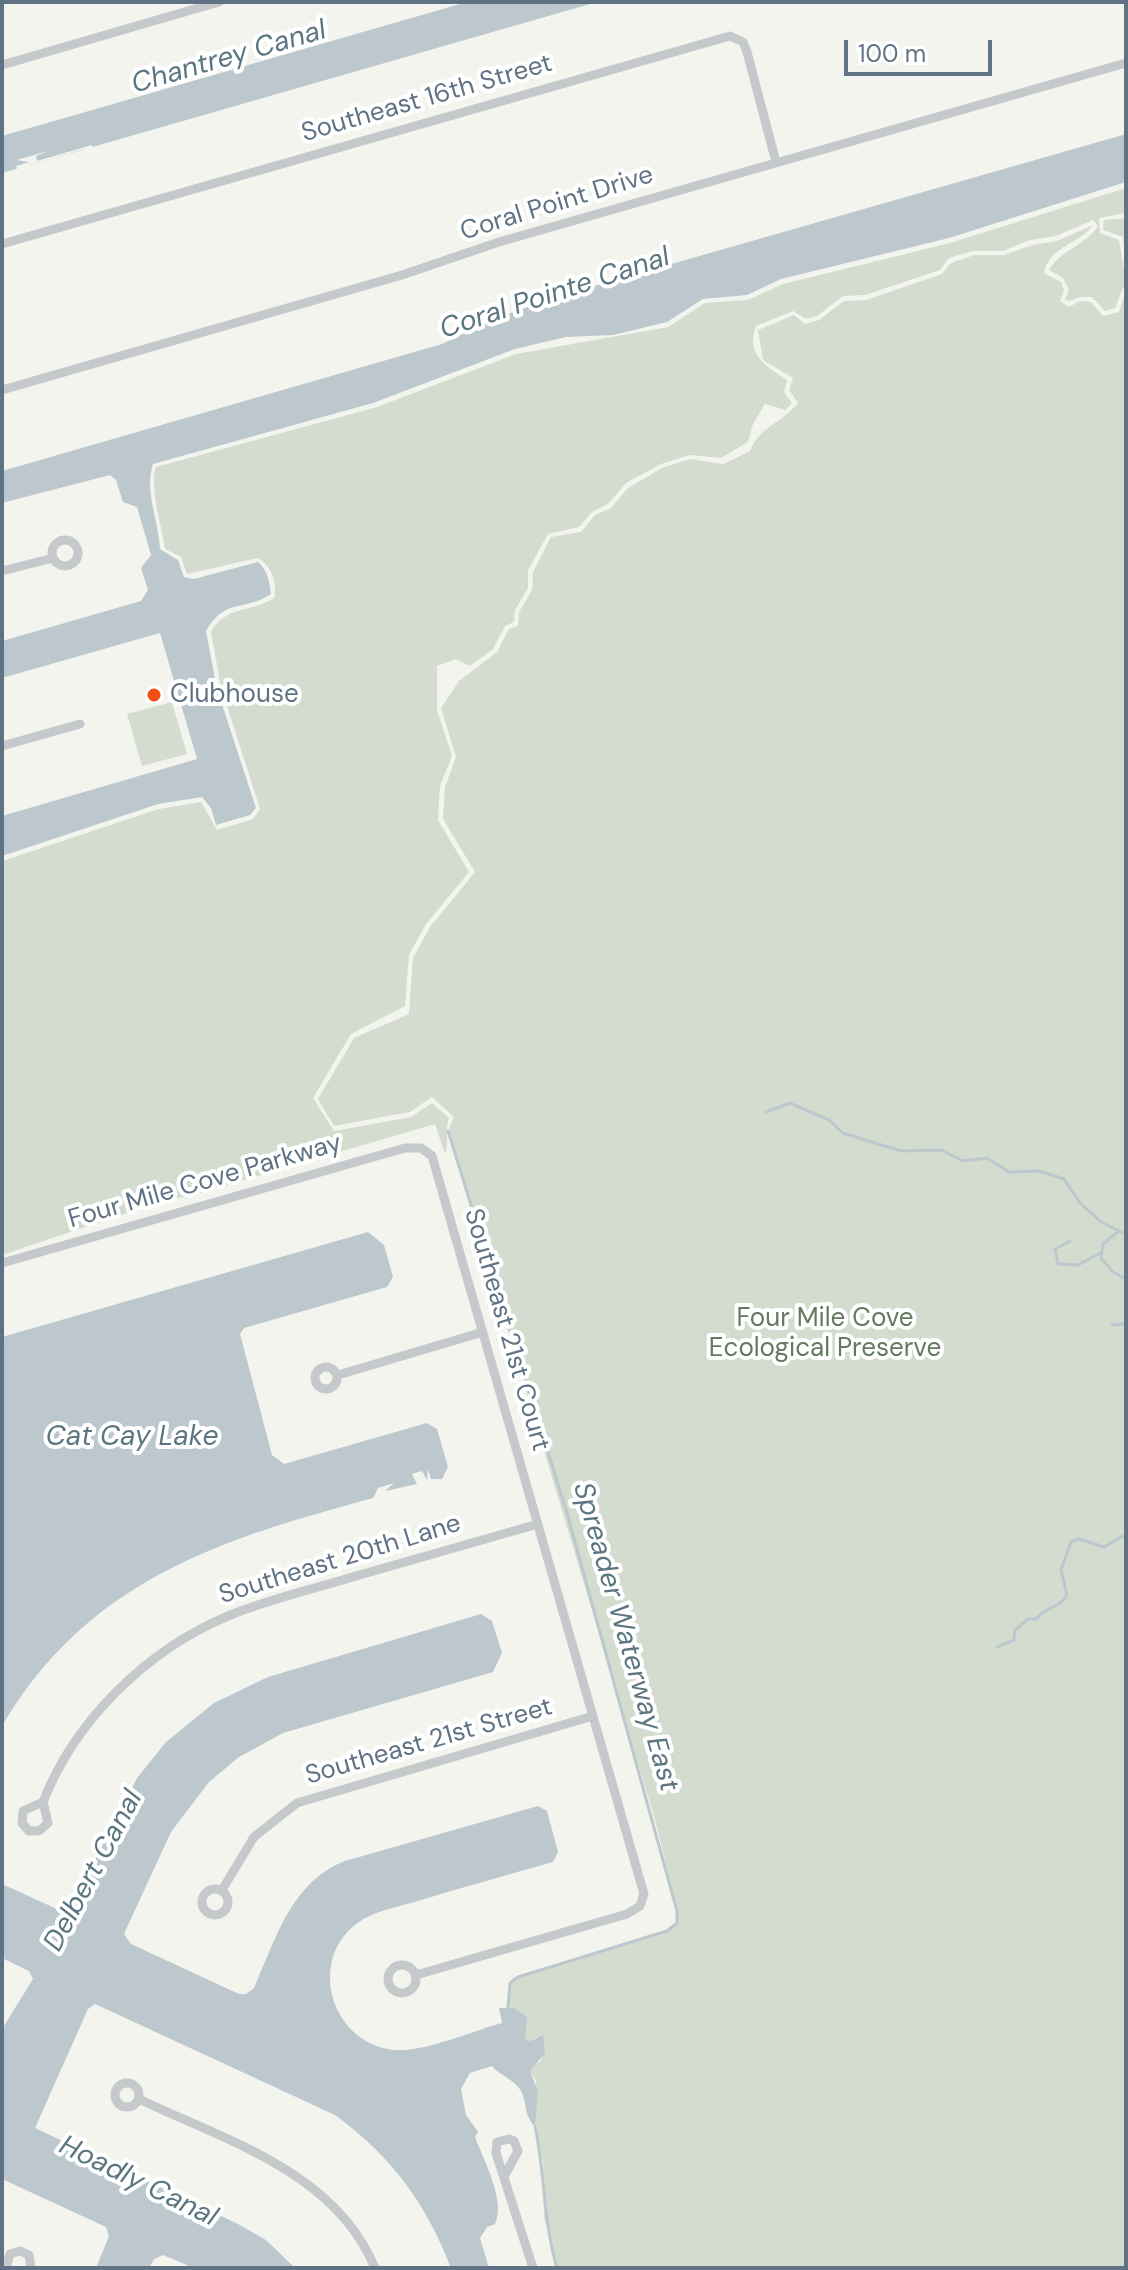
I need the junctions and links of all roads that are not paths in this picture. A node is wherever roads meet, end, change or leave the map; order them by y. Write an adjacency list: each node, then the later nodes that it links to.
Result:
1 (219, 2): 3 (street)
2 (1126, 63): 4 (street, Coral Point Drive)
3 (2, 65)
4 (776, 162): 5 (street, Southeast 16th Street); 6 (street, Coral Point Drive)
5 (2, 244)
6 (2, 390)
7 (53, 558): 8 (street)
8 (2, 571)
9 (80, 724): 10 (street)
10 (2, 746)
11 (421, 1148): 12 (street, Four Mile Cove Parkway); 13 (street, Southeast 21st Court)
12 (2, 1263)
13 (483, 1332): 14 (street); 15 (street, Southeast 21st Court)
14 (338, 1375)
15 (538, 1524): 16 (street, Southeast 21st Court); 17 (street, Southeast 20th Lane)
16 (593, 1716): 18 (street, Southeast 21st Street); 19 (street, Southeast 21st Court)
17 (43, 1802)
18 (222, 1890)
19 (416, 1975)
20 (139, 2099): 24 (street)
21 (505, 2175): 25 (street)
22 (6, 2268): 23 (street)
23 (31, 2268)
24 (375, 2268)
25 (533, 2268)

